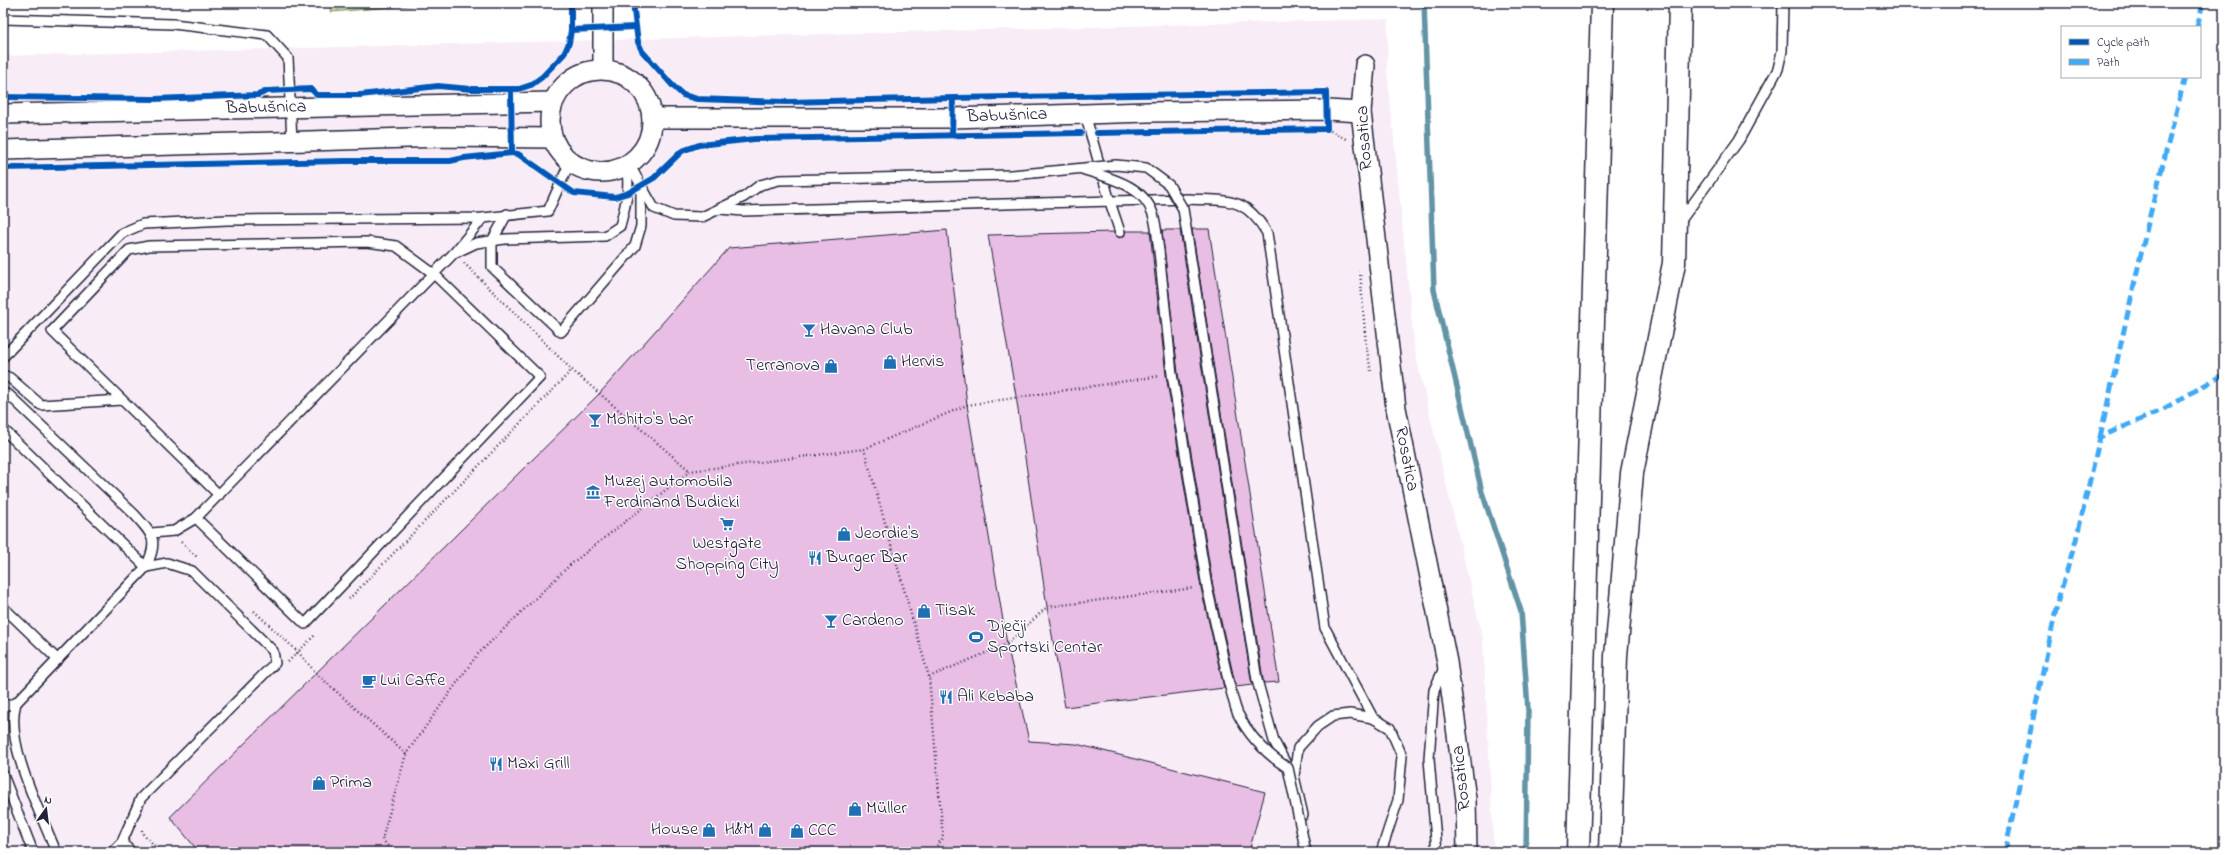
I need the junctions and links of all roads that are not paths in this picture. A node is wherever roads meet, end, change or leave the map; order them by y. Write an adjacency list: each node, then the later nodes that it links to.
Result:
1 (603, 3): 7 (street)
2 (1602, 3): 56 (highway)
3 (1680, 3): 25 (highway)
4 (1783, 3): 25 (lane)
5 (3, 19): 9 (lane)
6 (1365, 64): 10 (street, Rosatica)
7 (603, 69): 8 (street); 13 (street)
8 (553, 102): 9 (street, Babušnica); 14 (street)
9 (291, 108): 11 (street, Babušnica); 15 (lane)
10 (1361, 112): 12 (street, Babušnica); 41 (street, Rosatica)
11 (3, 114)
12 (1086, 114): 13 (street, Babušnica); 21 (lane)
13 (653, 118): 18 (street)
14 (552, 138): 15 (street, Babušnica); 17 (street)
15 (292, 141): 16 (street, Babušnica)
16 (3, 150)
17 (570, 162): 18 (street); 23 (lane)
18 (628, 165): 20 (lane); 27 (lane)
19 (1078, 168): 22 (lane, bridge); 45 (lane, bridge); 45 (lane, bridge)
20 (641, 186): 22 (lane); 27 (lane)
21 (1110, 202): 22 (lane); 26 (lane); 44 (lane)
22 (720, 209)
23 (507, 214): 24 (lane); 27 (lane)
24 (483, 218): 28 (lane); 30 (lane)
25 (1674, 229): 57 (highway)
26 (1120, 232)
27 (492, 241): 28 (lane)
28 (454, 253): 29 (lane)
29 (434, 274): 33 (lane); 35 (lane); 36 (lane)
30 (3, 357)
31 (3, 375): 33 (lane)
32 (3, 393): 37 (lane)
33 (122, 400): 35 (lane)
34 (3, 429): 38 (lane)
35 (219, 495): 36 (lane)
36 (196, 518): 37 (lane)
37 (152, 533): 38 (lane)
38 (146, 567): 40 (lane); 47 (lane)
39 (3, 607): 40 (lane)
40 (58, 660): 42 (lane)
41 (1446, 662): 54 (lane); 55 (street, Rosatica)
42 (16, 703): 43 (lane); 49 (lane)
43 (3, 706)
44 (1373, 718): 52 (lane); 53 (lane)
45 (1288, 768): 52 (lane, bridge)
46 (3, 775): 48 (lane)
47 (122, 842): 50 (lane); 51 (lane)
48 (33, 852)
49 (56, 852)
50 (112, 852)
51 (132, 852)
52 (1306, 852)
53 (1382, 852)
54 (1437, 852)
55 (1467, 852)
56 (1578, 852)
57 (1610, 852)

